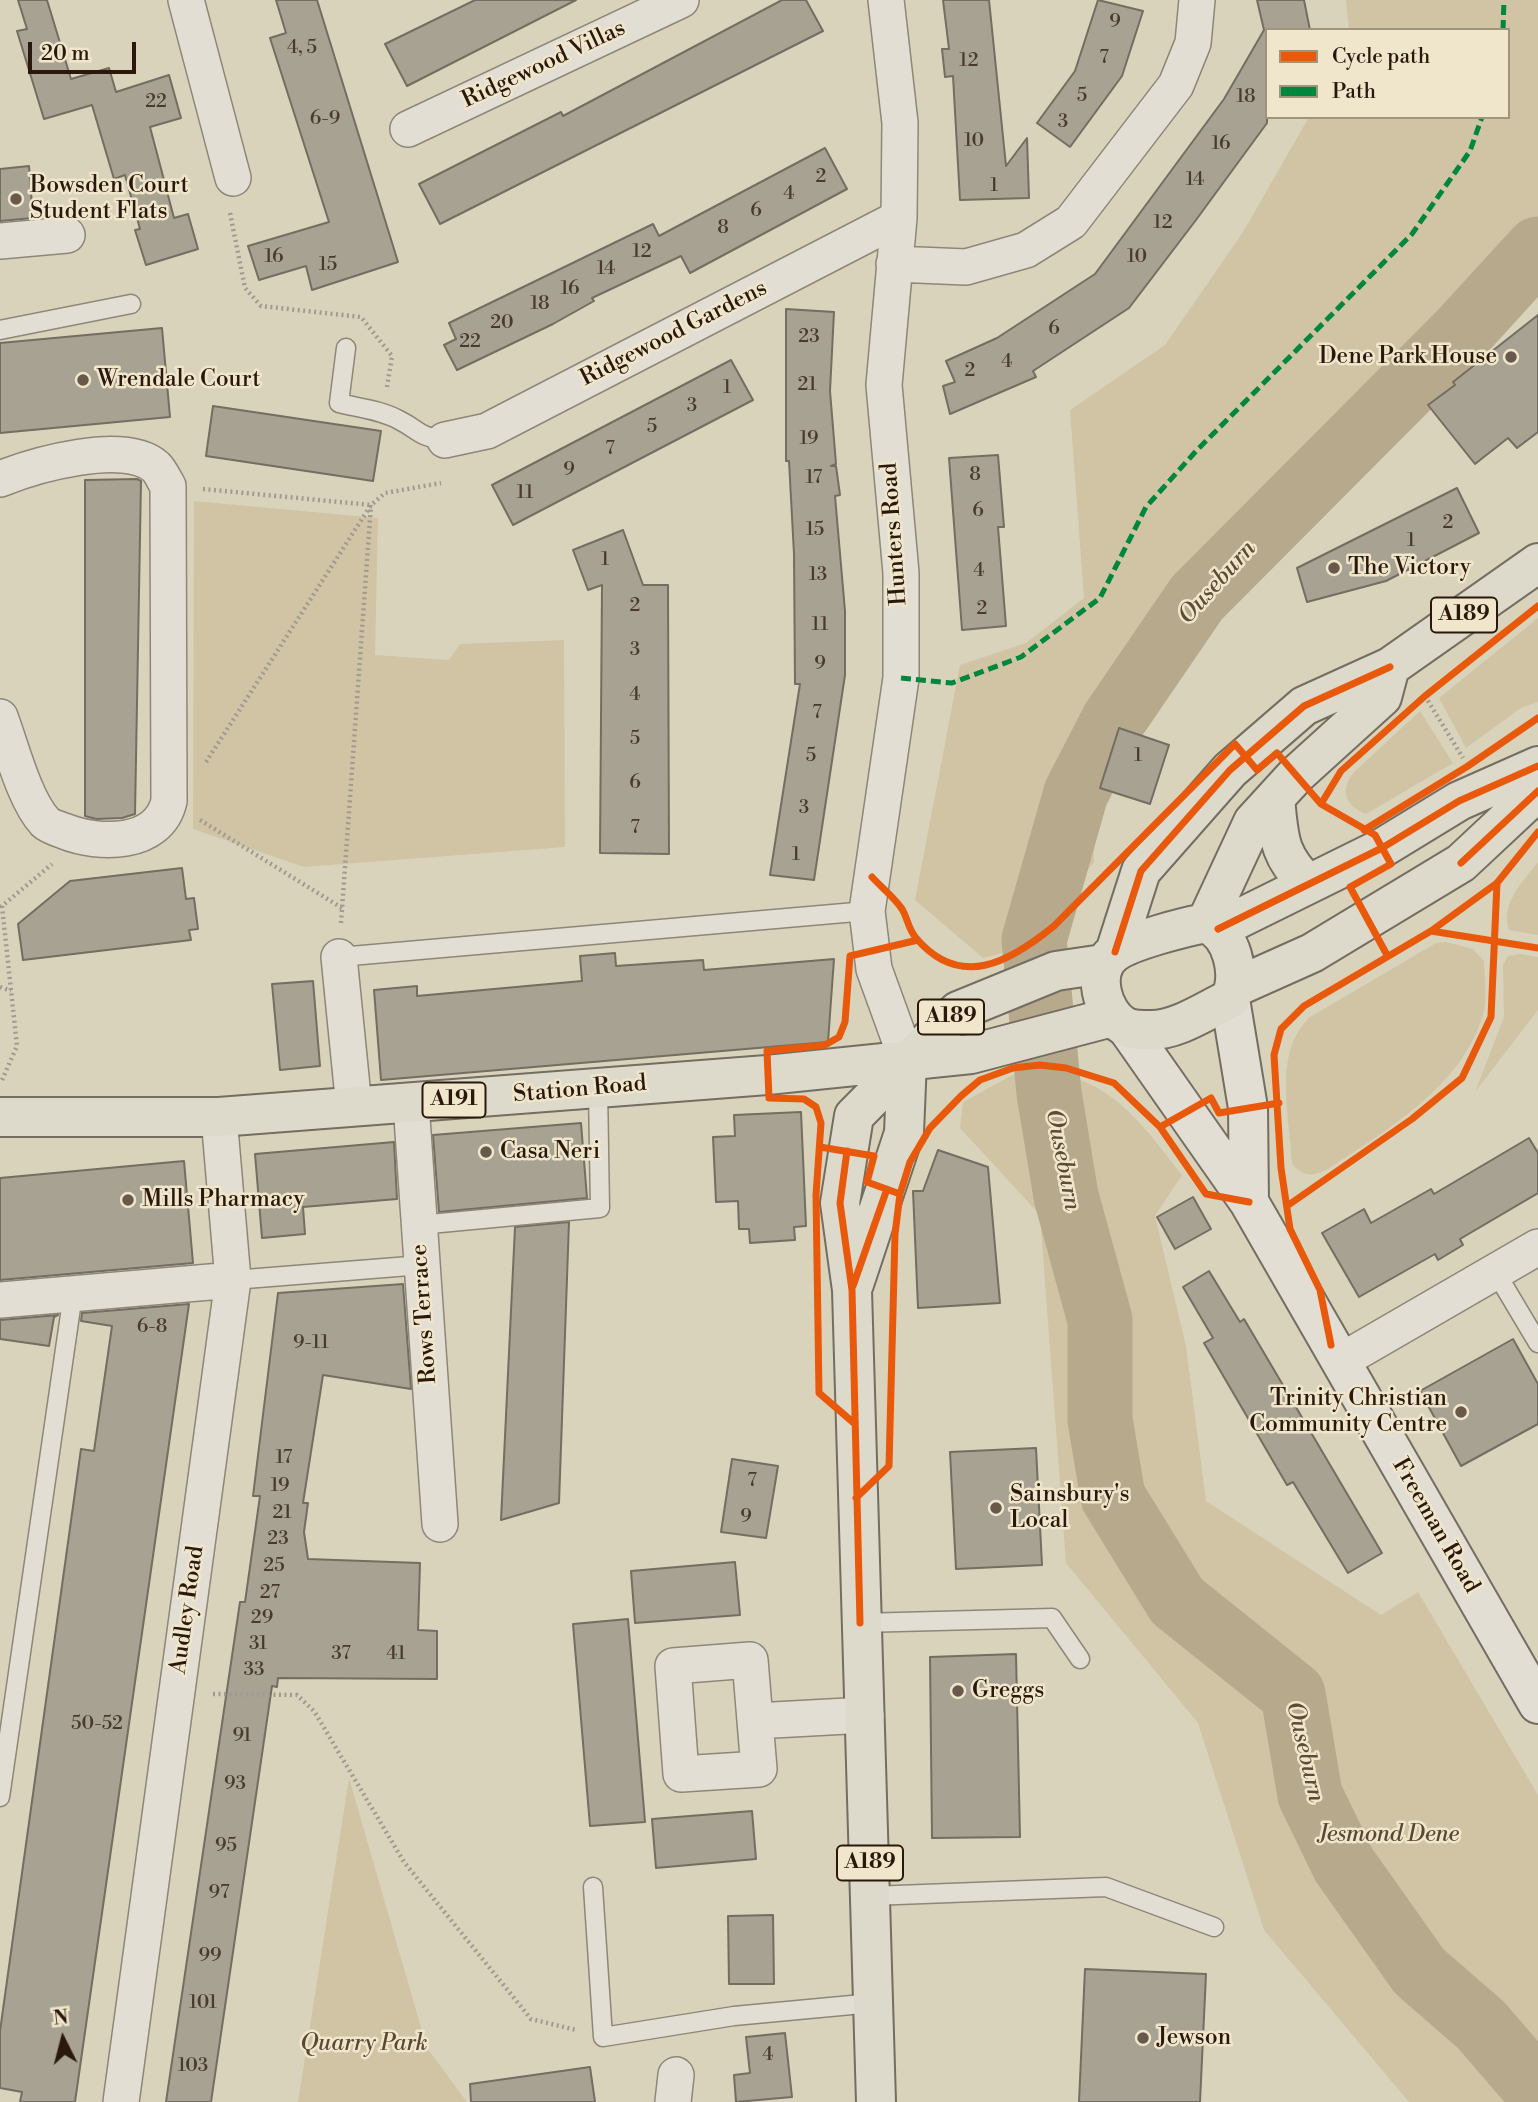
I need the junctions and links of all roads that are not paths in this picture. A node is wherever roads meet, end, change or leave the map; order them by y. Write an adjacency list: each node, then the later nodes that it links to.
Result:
1 (186, 0): 6 (street)
2 (681, 0): 5 (street, Ridgewood Villas)
3 (886, 0): 7 (street, Hunters Road)
4 (1197, 0): 10 (street)
5 (408, 129)
6 (233, 178)
7 (899, 218): 10 (street, Hunters Road); 14 (street, Ridgewood Gardens)
8 (67, 235): 9 (street)
9 (0, 241)
10 (894, 264): 23 (street, Hunters Road)
11 (131, 304): 12 (lane)
12 (0, 330)
13 (345, 348): 14 (lane)
14 (444, 440)
15 (0, 479): 18 (street)
16 (1538, 563): 17 (main road, A189)
17 (1390, 667): 21 (main road); 26 (main road, A189)
18 (0, 717)
19 (1538, 766): 22 (main road)
20 (1538, 791): 27 (main road)
21 (1275, 798): 22 (main road); 24 (main road)
22 (1308, 884): 24 (main road)
23 (867, 911): 25 (lane); 29 (street, Hunters Road)
24 (1212, 926): 26 (main road, A189); 27 (main road)
25 (340, 942): 32 (street)
26 (1109, 958): 28 (main road, A189); 29 (main road, A189)
27 (1233, 993): 28 (main road, A189); 35 (street, Freeman Road)
28 (1120, 1023): 29 (main road, A189); 35 (street, Freeman Road)
29 (907, 1060): 30 (main road, Station Road / A191); 41 (main road, A189); 41 (main road, A189)
30 (598, 1088): 31 (main road, Station Road / A191); 36 (lane)
31 (411, 1103): 32 (main road, Station Road / A191); 36 (street, Rows Terrace)
32 (354, 1107): 34 (main road, Station Road / A191)
33 (0, 1117): 34 (main road, Station Road / A191)
34 (219, 1117): 40 (street, Audley Road)
35 (1249, 1202): 45 (street, Freeman Road)
36 (419, 1225): 38 (street, Rows Terrace)
37 (1538, 1247): 39 (street)
38 (422, 1265): 40 (lane); 46 (street, Rows Terrace)
39 (1495, 1271): 44 (lane); 45 (street)
40 (233, 1280): 42 (street); 57 (street, Audley Road)
41 (852, 1290): 47 (main road, A189)
42 (73, 1294): 43 (street); 52 (lane)
43 (0, 1300)
44 (1538, 1343)
45 (1340, 1361): 49 (street, Freeman Road)
46 (440, 1524)
47 (860, 1623): 48 (lane); 50 (main road, A189)
48 (1080, 1659)
49 (1538, 1704)
50 (866, 1715): 51 (street); 54 (main road, A189)
51 (755, 1721)
52 (0, 1797)
53 (593, 1887): 56 (lane)
54 (871, 1896): 55 (lane); 56 (main road, A189)
55 (1214, 1927)
56 (873, 2003): 58 (main road, A189)
57 (121, 2102)
58 (876, 2102)

